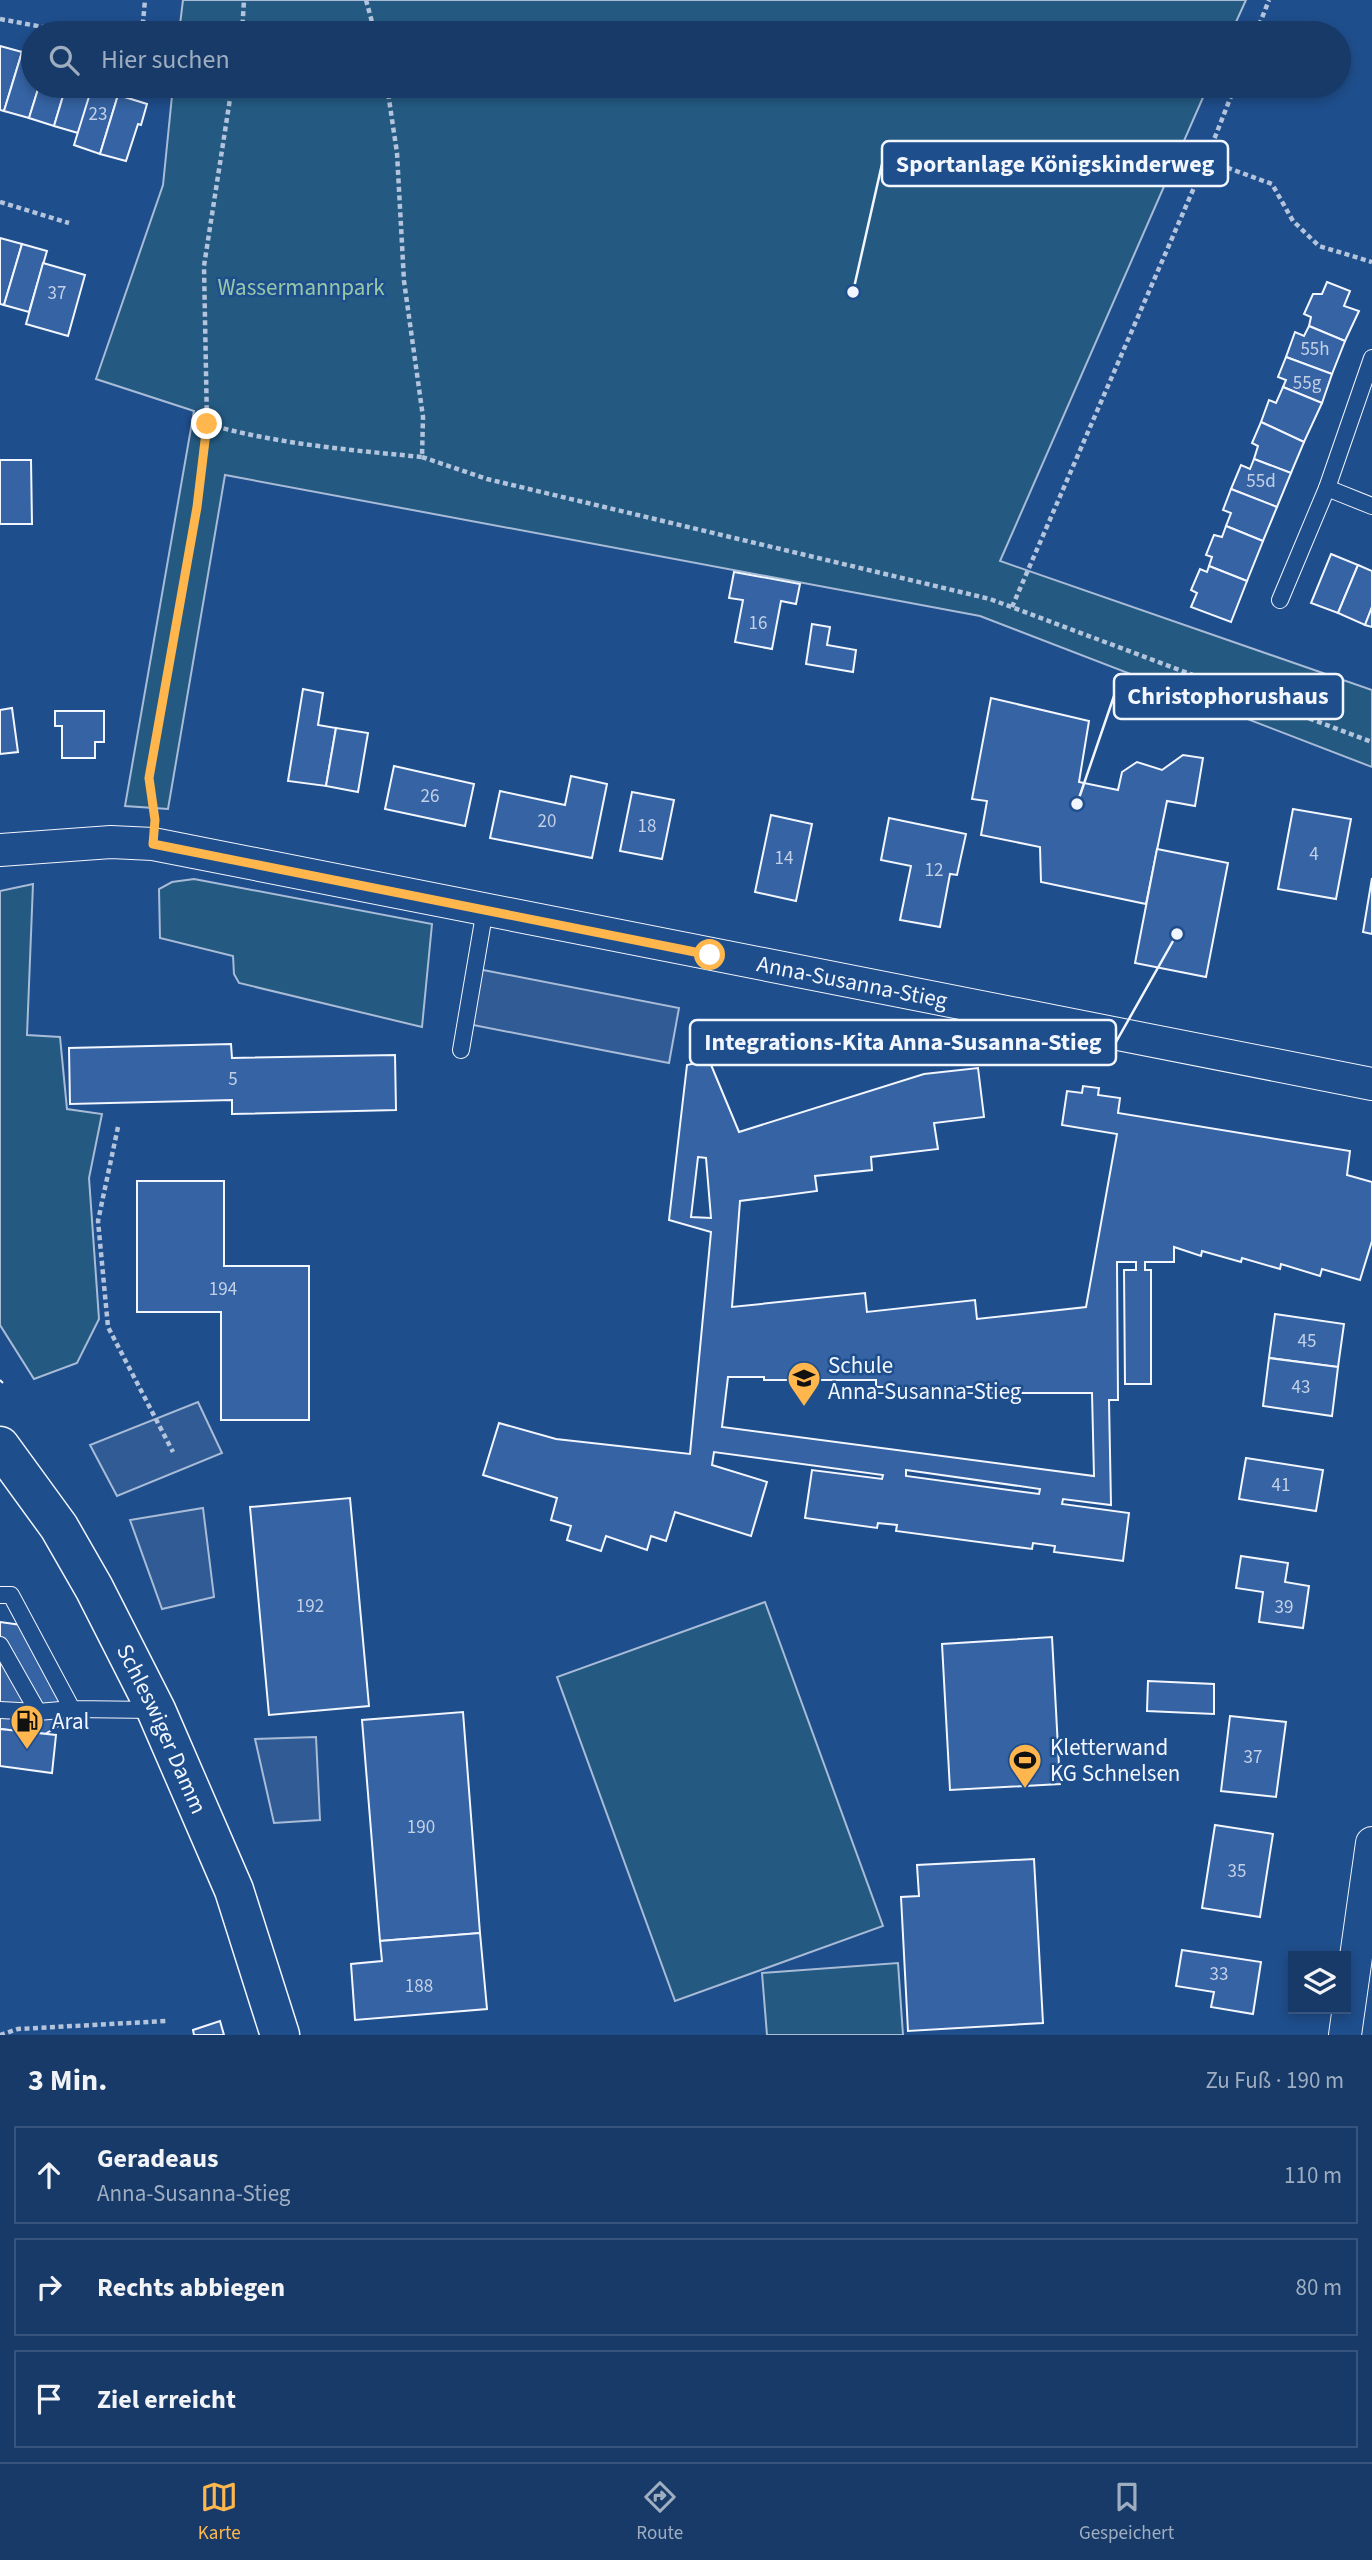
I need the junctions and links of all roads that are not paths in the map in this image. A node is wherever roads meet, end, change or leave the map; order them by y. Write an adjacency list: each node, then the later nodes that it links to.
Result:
1 (1372, 358): 2 (lane)
2 (1326, 488): 3 (lane); 4 (lane)
3 (1372, 506)
4 (1280, 600)
5 (0, 850): 6 (street, Anna-Susanna-Stieg)
6 (485, 909): 7 (lane); 8 (street, Anna-Susanna-Stieg)
7 (461, 1050)
8 (1372, 1084)
9 (0, 1446): 14 (main road, Schleswiger Damm)
10 (0, 1595): 12 (lane)
11 (0, 1645): 15 (lane)
12 (72, 1709): 14 (lane); 15 (lane)
13 (0, 1710): 15 (lane)
14 (156, 1710): 17 (main road, Schleswiger Damm)
15 (38, 1712)
16 (1372, 1843): 18 (street)
17 (280, 2035)
18 (1345, 2035)

